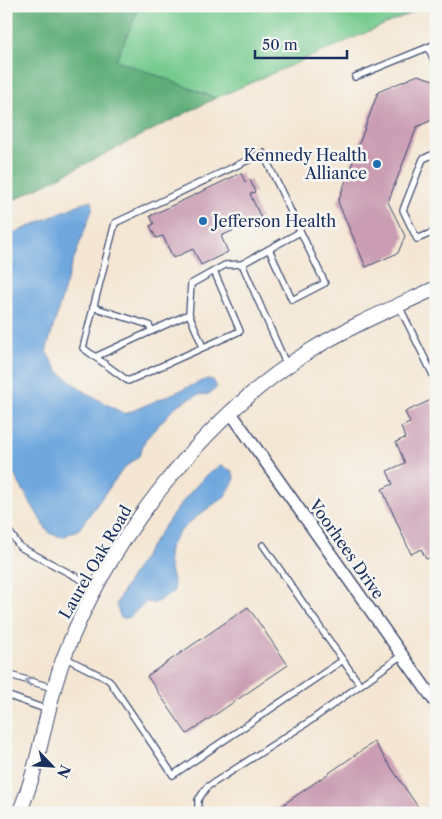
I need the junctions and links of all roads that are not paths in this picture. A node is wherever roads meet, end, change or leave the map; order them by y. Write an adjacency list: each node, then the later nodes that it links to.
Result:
1 (436, 44): 2 (lane)
2 (428, 47): 3 (lane); 4 (lane)
3 (436, 65)
4 (355, 77)
5 (436, 153): 6 (lane)
6 (436, 231)
7 (300, 232): 8 (lane); 8 (lane); 13 (lane)
8 (269, 249): 9 (lane)
9 (242, 264): 10 (lane); 18 (lane)
10 (214, 271): 14 (lane); 16 (lane)
11 (436, 288): 12 (street, Laurel Oak Road)
12 (398, 306): 18 (street, Laurel Oak Road); 19 (lane)
13 (93, 308): 15 (lane); 17 (lane)
14 (189, 314): 15 (lane); 16 (lane)
15 (152, 331): 17 (lane)
16 (203, 348): 17 (lane)
17 (95, 357)
18 (287, 366): 20 (street, Laurel Oak Road)
19 (436, 376)
20 (231, 414): 23 (street, Laurel Oak Road); 24 (street, Voorhees Drive)
21 (6, 526): 23 (lane)
22 (263, 545): 26 (lane)
23 (96, 588): 25 (street, Laurel Oak Road)
24 (402, 656): 28 (lane); 31 (street, Voorhees Drive)
25 (64, 658): 26 (lane); 29 (street, Laurel Oak Road)
26 (343, 660): 28 (lane)
27 (6, 670): 29 (lane, one-way to 27)
28 (360, 685): 34 (lane)
29 (53, 688): 32 (street, Laurel Oak Road)
30 (6, 695): 32 (lane)
31 (436, 703)
32 (48, 710): 33 (street, Laurel Oak Road)
33 (19, 813)
34 (198, 813)

